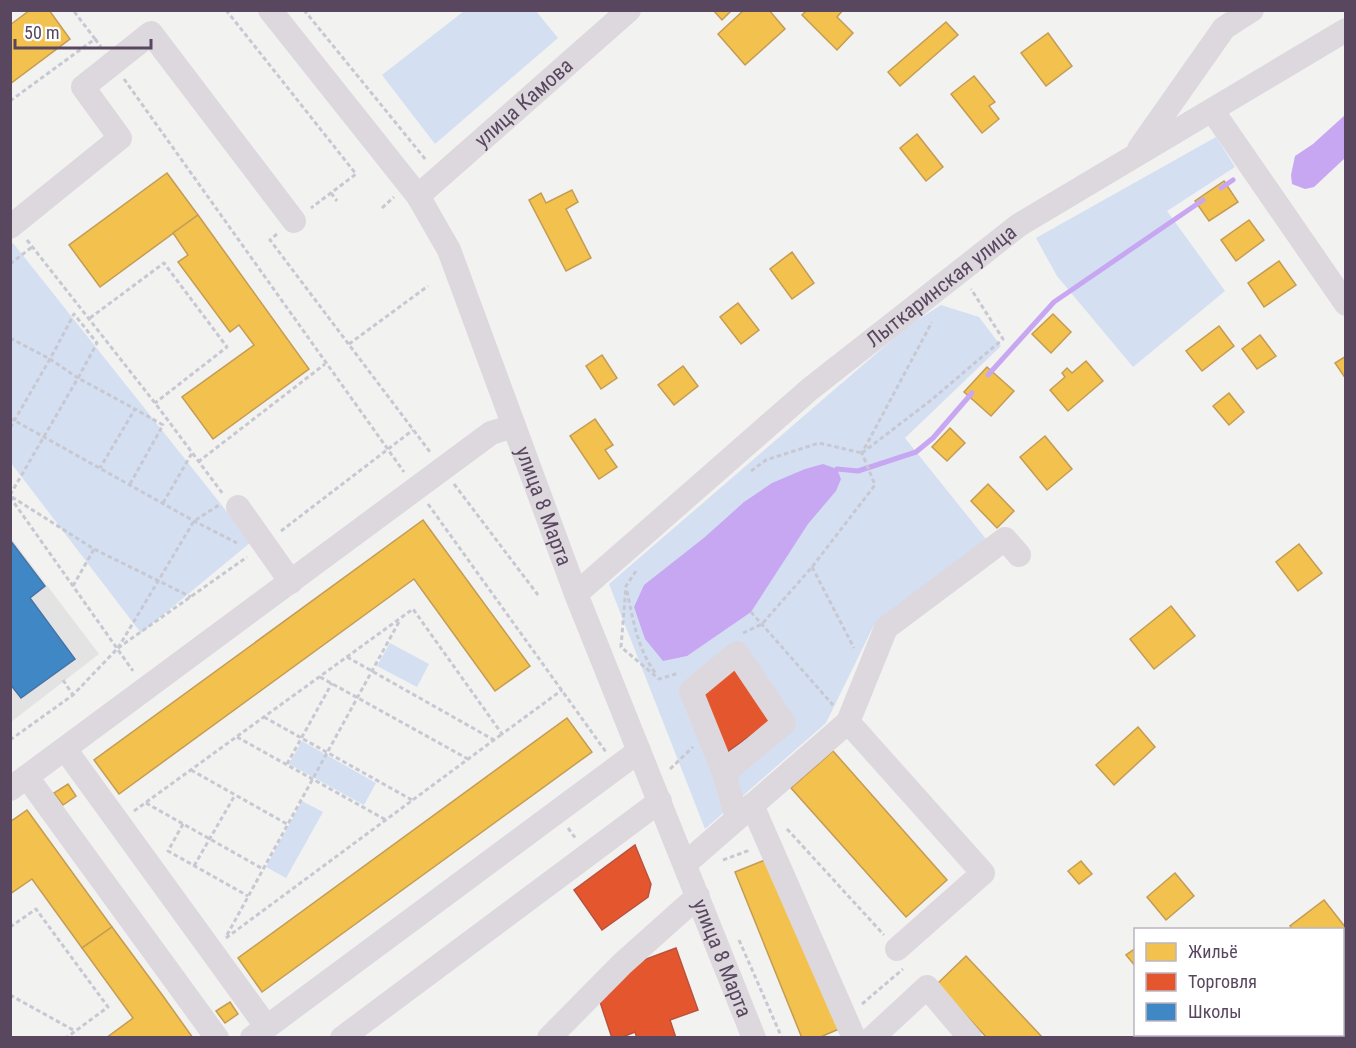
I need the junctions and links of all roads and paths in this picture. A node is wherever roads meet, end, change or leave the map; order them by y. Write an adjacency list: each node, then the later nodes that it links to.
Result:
1 (73, 10): 8 (path)
2 (226, 10): 14 (path)
3 (270, 10): 15 (street, улица 8 Марта)
4 (304, 10): 13 (path)
5 (629, 10): 13 (street, улица Камова)
6 (1252, 10): 12 (street)
7 (1346, 30): 11 (street, Лыткаринская улица)
8 (95, 39): 9 (path); 10 (path)
9 (113, 63): 17 (street); 18 (street); 31 (path)
10 (10, 101)
11 (1212, 110): 12 (street, Лыткаринская улица); 21 (street)
12 (1134, 156): 22 (street, Лыткаринская улица)
13 (439, 177): 15 (street, улица Камова)
14 (331, 193): 16 (path); 17 (path)
15 (418, 196): 36 (street, улица 8 Марта)
16 (337, 201)
17 (294, 221): 29 (path)
18 (13, 225): 19 (path)
19 (32, 247): 20 (path); 27 (path)
20 (10, 264)
21 (1321, 269): 23 (street); 25 (street)
22 (959, 271): 42 (path); 62 (street, Лыткаринская улица)
23 (1346, 276)
24 (428, 286): 29 (path)
25 (1346, 304)
26 (935, 315): 42 (path)
27 (90, 318): 33 (path); 33 (path)
28 (10, 338): 30 (path)
29 (349, 345): 38 (path)
30 (50, 359): 32 (path); 32 (path); 35 (path)
31 (326, 364): 40 (path); 43 (path)
32 (78, 378): 34 (path); 39 (path)
33 (155, 403): 41 (path)
34 (135, 409): 44 (path); 47 (path)
35 (13, 419): 37 (path); 39 (path)
36 (514, 426): 45 (street); 62 (street, улица 8 Марта)
37 (10, 428)
38 (413, 430): 40 (path); 45 (path)
39 (44, 436): 44 (path); 49 (path)
40 (388, 449): 48 (path); 53 (path)
41 (192, 453): 43 (path); 50 (path)
42 (862, 453): 46 (path); 57 (path)
43 (198, 462): 52 (path)
44 (100, 468): 47 (path)
45 (443, 469): 48 (street); 63 (path)
46 (747, 474)
47 (130, 484): 50 (path)
48 (417, 489): 59 (street); 79 (path)
49 (10, 496): 54 (path); 60 (path)
50 (163, 503): 52 (path)
51 (238, 507): 53 (street)
52 (194, 521): 53 (path); 58 (path)
53 (259, 548): 59 (street); 64 (path)
54 (94, 549): 58 (path); 60 (path)
55 (1019, 555): 73 (street)
56 (642, 563): 61 (path)
57 (813, 567): 67 (path); 73 (path)
58 (158, 582): 64 (path); 69 (path)
59 (291, 582): 90 (street)
60 (73, 586): 69 (path)
61 (626, 586): 76 (path); 76 (path)
62 (576, 594): 91 (street, улица 8 Марта)
63 (538, 595)
64 (190, 597): 69 (path)
65 (751, 612): 67 (path)
66 (401, 618): 70 (path); 71 (path); 84 (path)
67 (762, 624): 68 (path); 83 (path)
68 (742, 633)
69 (118, 648): 74 (path); 80 (path)
70 (347, 657): 71 (path); 75 (path)
71 (372, 671): 81 (path); 89 (path)
72 (683, 672): 76 (path)
73 (868, 674): 83 (street)
74 (135, 675)
75 (320, 677): 78 (path); 82 (path)
76 (659, 678)
77 (63, 680): 80 (path)
78 (332, 683): 81 (path); 87 (path)
79 (562, 690): 84 (path); 93 (path)
80 (73, 695): 88 (path)
81 (357, 697): 92 (path); 94 (path)
82 (264, 717): 86 (path); 87 (path)
83 (848, 722): 105 (street); 119 (street)
84 (502, 734): 89 (path)
85 (707, 734): 96 (path); 98 (street); 98 (street)
86 (237, 737): 95 (path); 97 (path)
87 (302, 738): 92 (path); 95 (path)
88 (10, 740)
89 (494, 740): 94 (path)
90 (64, 749): 100 (street); 123 (street)
91 (639, 751): 103 (street, улица 8 Марта); 123 (street)
92 (327, 752): 99 (path); 102 (path)
93 (609, 756)
94 (468, 759): 102 (path)
95 (287, 764): 99 (path)
96 (670, 769)
97 (191, 770): 101 (path); 104 (path)
98 (724, 773): 105 (street)
99 (312, 779): 107 (path); 109 (path)
100 (19, 783): 125 (street)
101 (235, 795): 109 (path); 111 (path)
102 (412, 800): 107 (path)
103 (660, 801): 113 (street, улица 8 Марта); 126 (street)
104 (146, 803): 106 (path); 108 (path)
105 (745, 811): 110 (street); 113 (street)
106 (132, 813)
107 (386, 820): 116 (path)
108 (183, 824): 111 (path); 114 (path)
109 (287, 824): 115 (path)
110 (777, 835): 112 (path); 119 (path); 121 (street)
111 (210, 839): 114 (path); 115 (path)
112 (718, 862)
113 (685, 864): 117 (street, улица 8 Марта)
114 (194, 866): 116 (path)
115 (263, 869): 116 (path)
116 (248, 896)
117 (698, 897): 127 (street); 128 (street, улица 8 Марта)
118 (10, 927): 122 (path)
119 (903, 957): 121 (path)
120 (10, 995): 122 (path)
121 (850, 1028)
122 (75, 1030): 124 (path)
123 (269, 1031)
124 (66, 1038)
125 (217, 1038)
126 (342, 1038)
127 (549, 1038)
128 (754, 1038)
129 (872, 1038): 130 (street)
130 (970, 1038)

